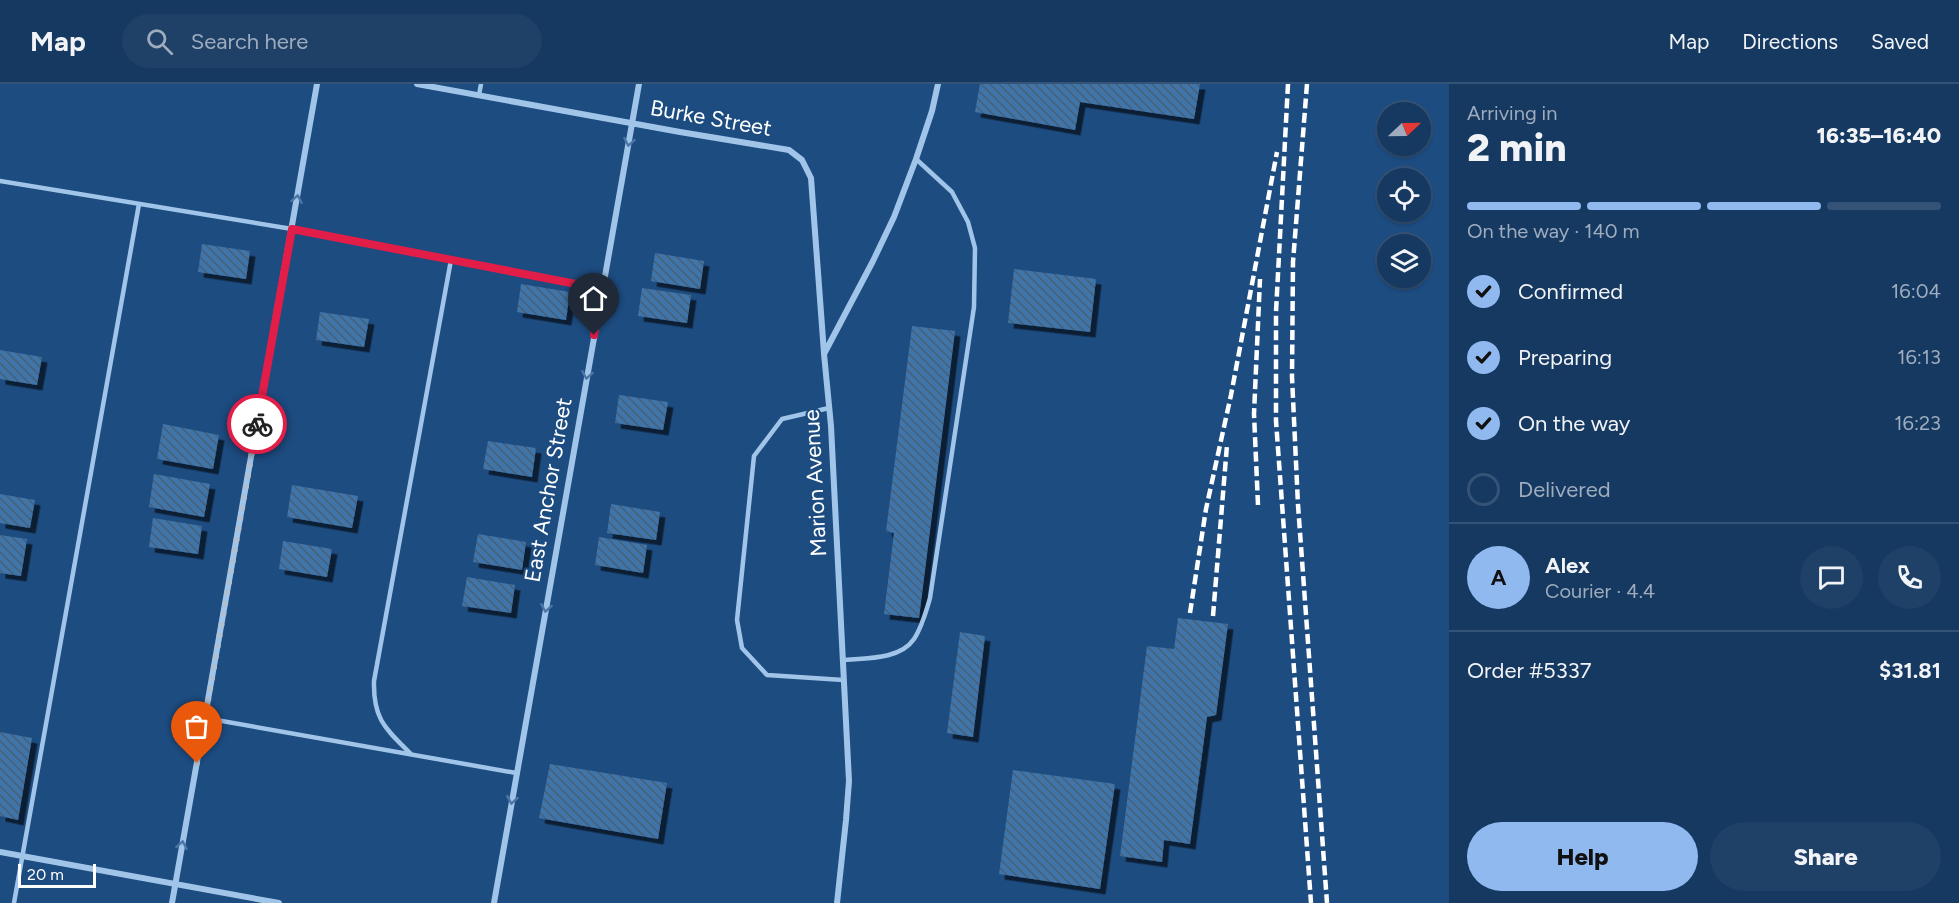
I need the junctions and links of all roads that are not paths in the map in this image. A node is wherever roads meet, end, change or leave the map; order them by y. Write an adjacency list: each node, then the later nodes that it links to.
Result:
1 (317, 84): 11 (street, one-way to 1)
2 (417, 84): 6 (street, Burke Street)
3 (481, 84): 6 (lane)
4 (639, 84): 7 (street, East Anchor Street)
5 (938, 84): 8 (street)
6 (478, 95): 7 (street, Burke Street)
7 (632, 122): 13 (street, East Anchor Street, one-way to 13); 14 (street, Burke Street)
8 (916, 159): 14 (street); 16 (lane)
9 (0, 181): 10 (lane)
10 (139, 204): 11 (lane); 22 (lane)
11 (292, 229): 12 (lane); 18 (street)
12 (451, 260): 13 (lane); 19 (lane)
13 (602, 289): 20 (street, East Anchor Street, one-way to 20)
14 (824, 354): 15 (street, Marion Avenue)
15 (829, 408): 16 (street, Marion Avenue); 17 (lane)
16 (843, 660): 17 (street, Marion Avenue)
17 (843, 680): 28 (street, Marion Avenue)
18 (205, 718): 19 (lane); 23 (street, one-way to 18)
19 (411, 754): 20 (lane)
20 (516, 773): 27 (street, East Anchor Street, one-way to 27)
21 (0, 852): 22 (street)
22 (23, 855): 23 (street); 24 (lane)
23 (175, 884): 25 (street); 26 (street)
24 (14, 903)
25 (172, 903)
26 (279, 903)
27 (494, 903)
28 (837, 903)

